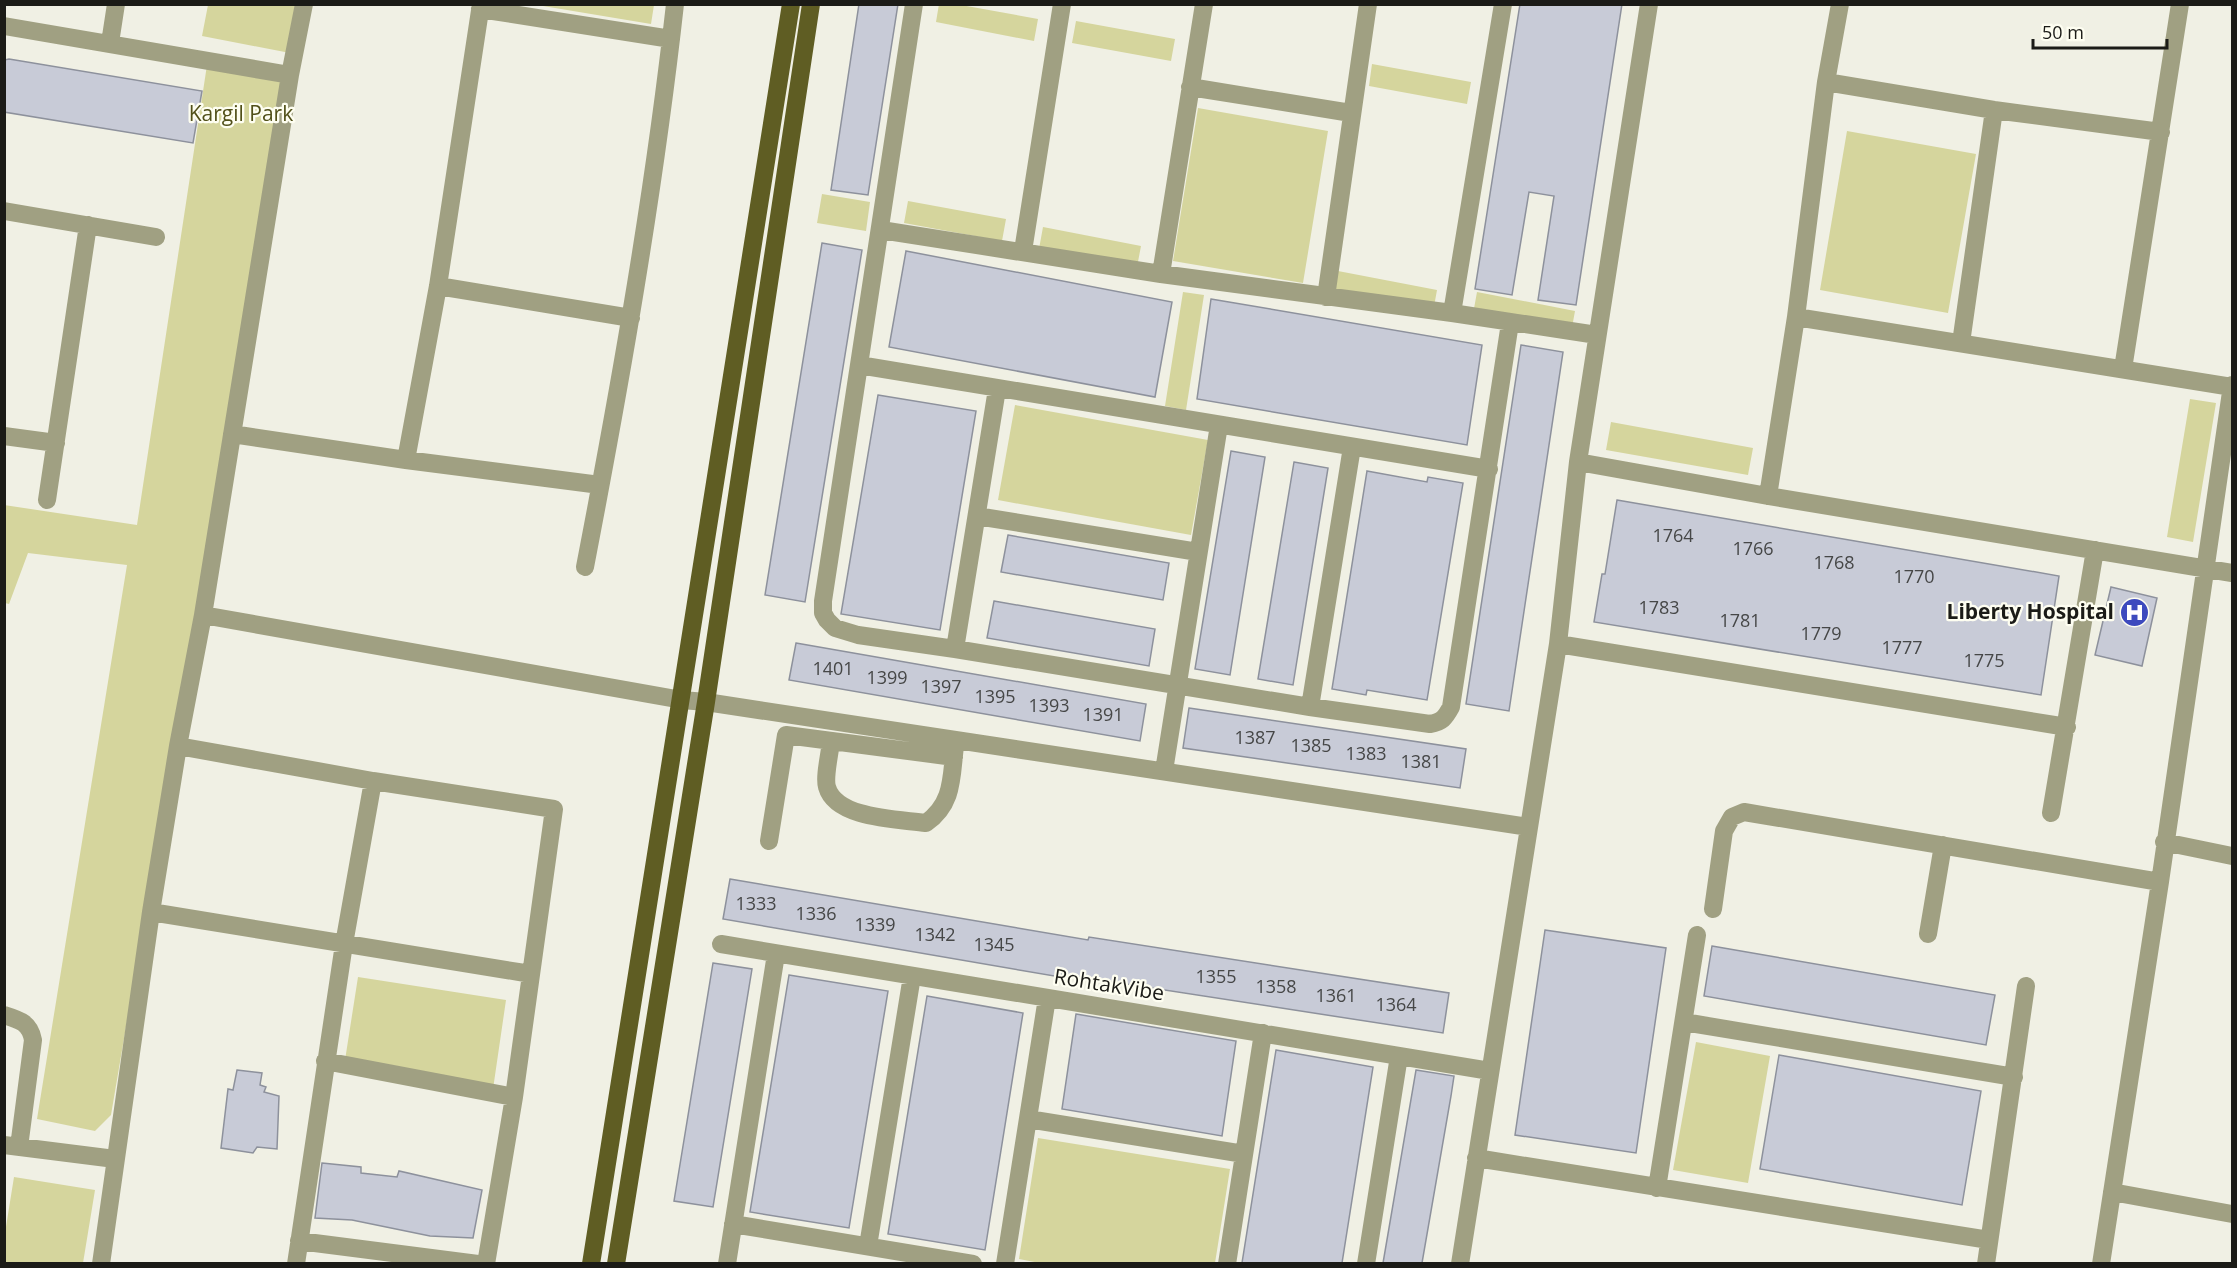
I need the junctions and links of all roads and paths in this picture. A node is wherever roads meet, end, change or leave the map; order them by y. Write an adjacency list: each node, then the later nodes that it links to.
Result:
1 (116, 4): 17 (street)
2 (304, 4): 18 (street)
3 (675, 4): 16 (street)
4 (791, 4): 63 (main road)
5 (811, 4): 64 (main road)
6 (914, 4): 26 (street)
7 (1062, 4): 28 (street)
8 (1204, 4): 20 (street)
9 (1368, 4): 22 (street)
10 (1503, 4): 32 (street)
11 (1649, 4): 36 (street)
12 (1840, 4): 19 (street)
13 (2180, 4): 23 (street)
14 (481, 7): 16 (street); 30 (street)
15 (4, 26): 17 (street)
16 (671, 39): 34 (street)
17 (110, 43): 18 (street)
18 (290, 75): 43 (street)
19 (1826, 82): 21 (street); 33 (street)
20 (1190, 87): 22 (street); 29 (street)
21 (1994, 110): 23 (street); 37 (street)
22 (1351, 113): 31 (street)
23 (2161, 132): 39 (street)
24 (4, 211): 25 (street)
25 (88, 225): 27 (street); 45 (street)
26 (881, 230): 28 (street); 38 (street)
27 (156, 237)
28 (1023, 251): 29 (street)
29 (1161, 274): 31 (street)
30 (438, 286): 34 (street); 47 (street)
31 (1326, 297): 32 (street)
32 (1452, 313): 35 (street)
33 (1796, 317): 37 (street); 51 (street)
34 (631, 318): 50 (street)
35 (1510, 323): 36 (street); 49 (street)
36 (1597, 335): 48 (street)
37 (1961, 343): 39 (street)
38 (859, 365): 41 (street); 61 (street)
39 (2123, 369): 40 (street)
40 (2232, 386): 57 (street)
41 (997, 388): 42 (street); 53 (street)
42 (1219, 425): 46 (street); 55 (street)
43 (232, 434): 47 (street); 59 (street)
44 (4, 436): 45 (street)
45 (56, 443): 52 (street)
46 (1352, 447): 49 (street); 65 (street)
47 (406, 460): 50 (street)
48 (1578, 462): 51 (street); 60 (street)
49 (1489, 469): 65 (street)
50 (600, 485): 56 (street)
51 (1768, 496): 54 (street)
52 (47, 500)
53 (976, 516): 55 (street); 61 (street)
54 (2096, 550): 57 (street); 66 (street)
55 (1198, 552): 62 (street)
56 (585, 567)
57 (2206, 568): 58 (street); 75 (street)
58 (2232, 573)
59 (203, 615): 63 (street); 68 (street)
60 (1558, 644): 66 (street); 73 (street)
61 (955, 649): 62 (street)
62 (1177, 685): 65 (street); 70 (street)
63 (682, 700): 64 (street); 114 (main road)
64 (706, 702): 69 (street); 115 (main road)
65 (1310, 707)
66 (2067, 727): 72 (street)
67 (831, 741): 69 (street); 69 (street); 74 (street)
68 (178, 746): 71 (street); 80 (street)
69 (955, 748): 70 (street)
70 (1164, 771): 73 (street)
71 (374, 781): 83 (street); 86 (street)
72 (2051, 813)
73 (1529, 827): 95 (street)
74 (769, 841)
75 (2164, 842): 77 (street); 78 (street)
76 (1943, 845): 78 (street); 79 (street); 82 (street)
77 (2232, 856)
78 (2160, 882): 104 (street)
79 (1713, 909)
80 (151, 912): 83 (street); 102 (street)
81 (1696, 934): 91 (street)
82 (1928, 934)
83 (344, 944): 86 (street); 94 (street)
84 (721, 944): 85 (street, RohtakVibe)
85 (776, 954): 87 (street, RohtakVibe); 106 (street)
86 (531, 974): 97 (street)
87 (912, 976): 89 (street, RohtakVibe); 109 (street)
88 (2026, 986): 96 (street)
89 (1047, 998): 92 (street, RohtakVibe); 98 (street)
90 (4, 1015): 99 (street)
91 (1684, 1022): 96 (street); 103 (street)
92 (1263, 1033): 93 (street, RohtakVibe); 100 (street)
93 (1399, 1056): 95 (street, RohtakVibe); 120 (street)
94 (325, 1061): 97 (street); 108 (street)
95 (1490, 1071): 101 (street)
96 (2014, 1077): 107 (street)
97 (514, 1097): 113 (street)
98 (1028, 1119): 100 (street); 118 (street)
99 (12, 1146): 102 (street)
100 (1245, 1154): 119 (street)
101 (1476, 1158): 103 (street); 121 (street)
102 (116, 1159): 110 (street)
103 (1657, 1188): 107 (street)
104 (2112, 1192): 105 (street); 123 (street)
105 (2232, 1214)
106 (733, 1224): 109 (street); 116 (street)
107 (1989, 1240): 122 (street)
108 (299, 1241): 111 (street); 112 (street)
109 (868, 1246): 117 (street)
110 (101, 1263)
111 (296, 1263)
112 (478, 1263)
113 (486, 1263)
114 (591, 1263)
115 (616, 1263)
116 (727, 1263)
117 (973, 1263)
118 (1005, 1263)
119 (1227, 1263)
120 (1366, 1263)
121 (1460, 1263)
122 (1986, 1263)
123 (2101, 1263)

